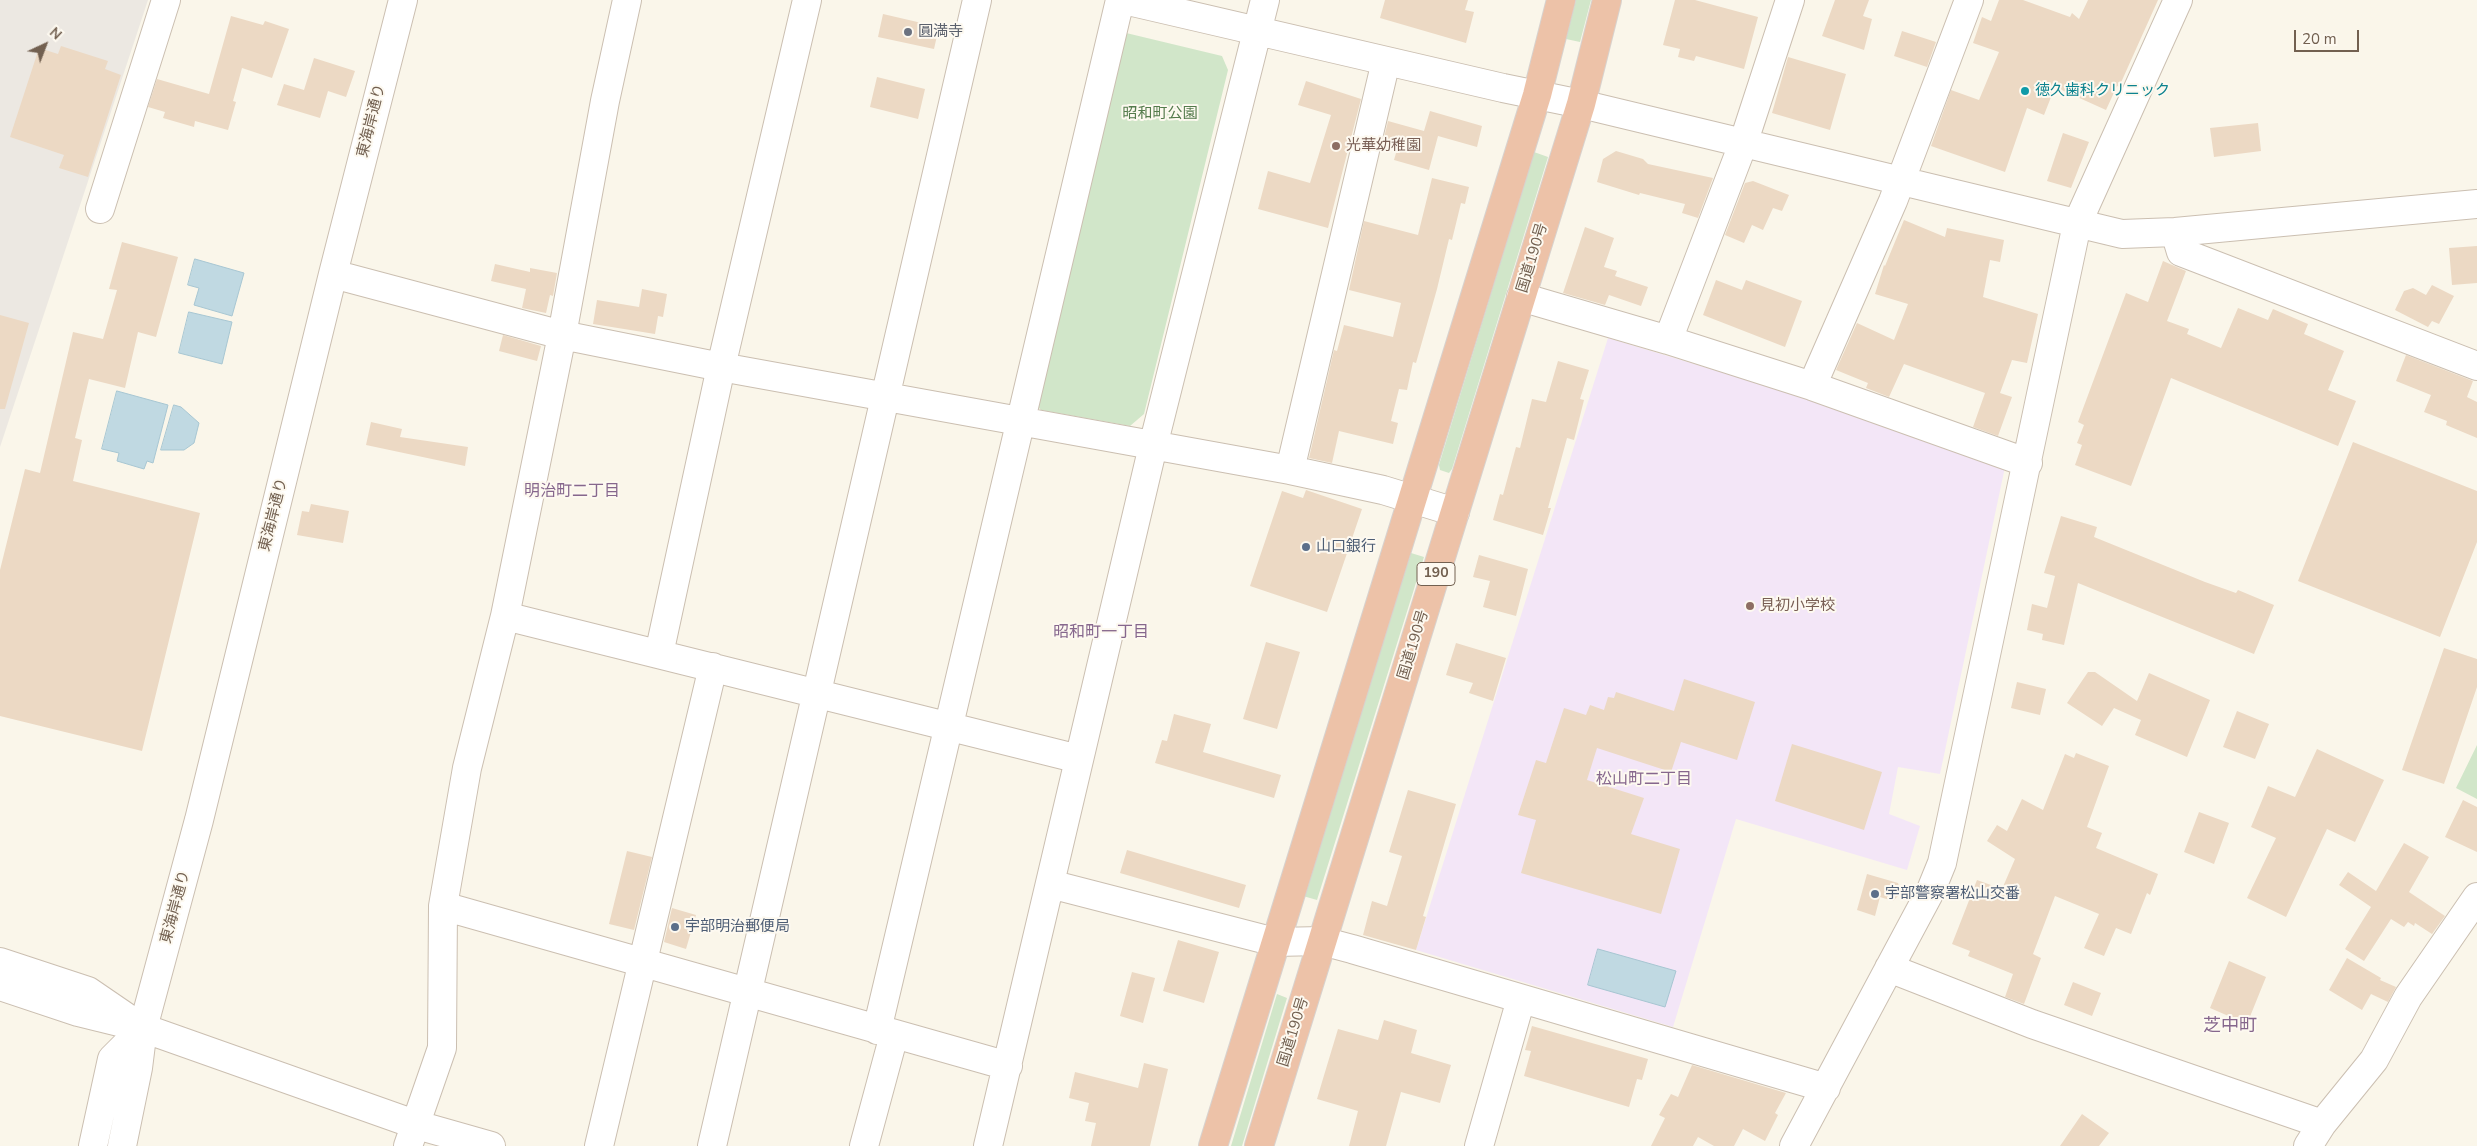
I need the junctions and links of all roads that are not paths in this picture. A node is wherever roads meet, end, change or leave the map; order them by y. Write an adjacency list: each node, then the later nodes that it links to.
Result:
1 (166, 0): 21 (street)
2 (403, 0): 24 (street, 東海岸通り)
3 (627, 0): 26 (street)
4 (807, 0): 29 (street)
5 (977, 0): 31 (street)
6 (1120, 0): 32 (street)
7 (1124, 0): 14 (street)
8 (1265, 0): 14 (street)
9 (1561, 0): 16 (highway)
10 (1607, 0): 17 (highway, 国道190号 / 190)
11 (1790, 0): 18 (street)
12 (1969, 0): 19 (street)
13 (2178, 0): 22 (street)
14 (1257, 30): 15 (street); 33 (street)
15 (1386, 61): 16 (street); 35 (street)
16 (1537, 95): 17 (street); 36 (highway)
17 (1581, 104): 18 (street); 25 (highway, 国道190号 / 190)
18 (1743, 144): 19 (street); 27 (street)
19 (1901, 179): 22 (street); 30 (street)
20 (2477, 204): 23 (street)
21 (100, 209)
22 (2077, 224): 23 (street); 34 (street)
23 (2176, 232): 28 (street)
24 (333, 274): 26 (street); 55 (street, 東海岸通り)
25 (1521, 297): 27 (street); 37 (highway, 国道190号 / 190)
26 (562, 335): 29 (street); 38 (street)
27 (1668, 340): 30 (street)
28 (2477, 366)
29 (722, 368): 31 (street); 39 (street)
30 (1812, 386): 34 (street)
31 (885, 396): 32 (street); 41 (street)
32 (1019, 421): 33 (street); 42 (street)
33 (1154, 446): 35 (street); 43 (street)
34 (2028, 463): 51 (street)
35 (1290, 470): 36 (street)
36 (1412, 499): 37 (street); 48 (highway)
37 (1455, 512): 47 (highway, 国道190号 / 190)
38 (505, 616): 39 (street); 46 (street)
39 (659, 654): 40 (street)
40 (713, 667): 41 (street); 50 (street)
41 (816, 693): 42 (street); 53 (street)
42 (949, 725): 43 (street); 56 (street)
43 (1079, 758): 44 (street)
44 (1050, 884): 48 (street); 57 (street)
45 (2477, 897): 60 (street)
46 (443, 906): 50 (street); 59 (street)
47 (1322, 941): 48 (street); 54 (street); 69 (highway, 国道190号 / 190)
48 (1275, 942): 68 (highway)
49 (0, 962): 55 (street)
50 (642, 962): 53 (street); 64 (street)
51 (1889, 968): 58 (street); 60 (street)
52 (0, 986): 55 (street)
53 (747, 991): 56 (street); 65 (street)
54 (1521, 998): 58 (street); 70 (street)
55 (143, 1028): 59 (street); 61 (street, 東海岸通り); 62 (street, 東海岸通り)
56 (886, 1032): 57 (street); 66 (street)
57 (1008, 1066): 67 (street)
58 (1826, 1088): 71 (street)
59 (412, 1135): 63 (street)
60 (2313, 1140)
61 (93, 1146)
62 (122, 1146)
63 (490, 1146)
64 (599, 1146)
65 (712, 1146)
66 (864, 1146)
67 (988, 1146)
68 (1213, 1146)
69 (1259, 1146)
70 (1479, 1146)
71 (1794, 1146)

